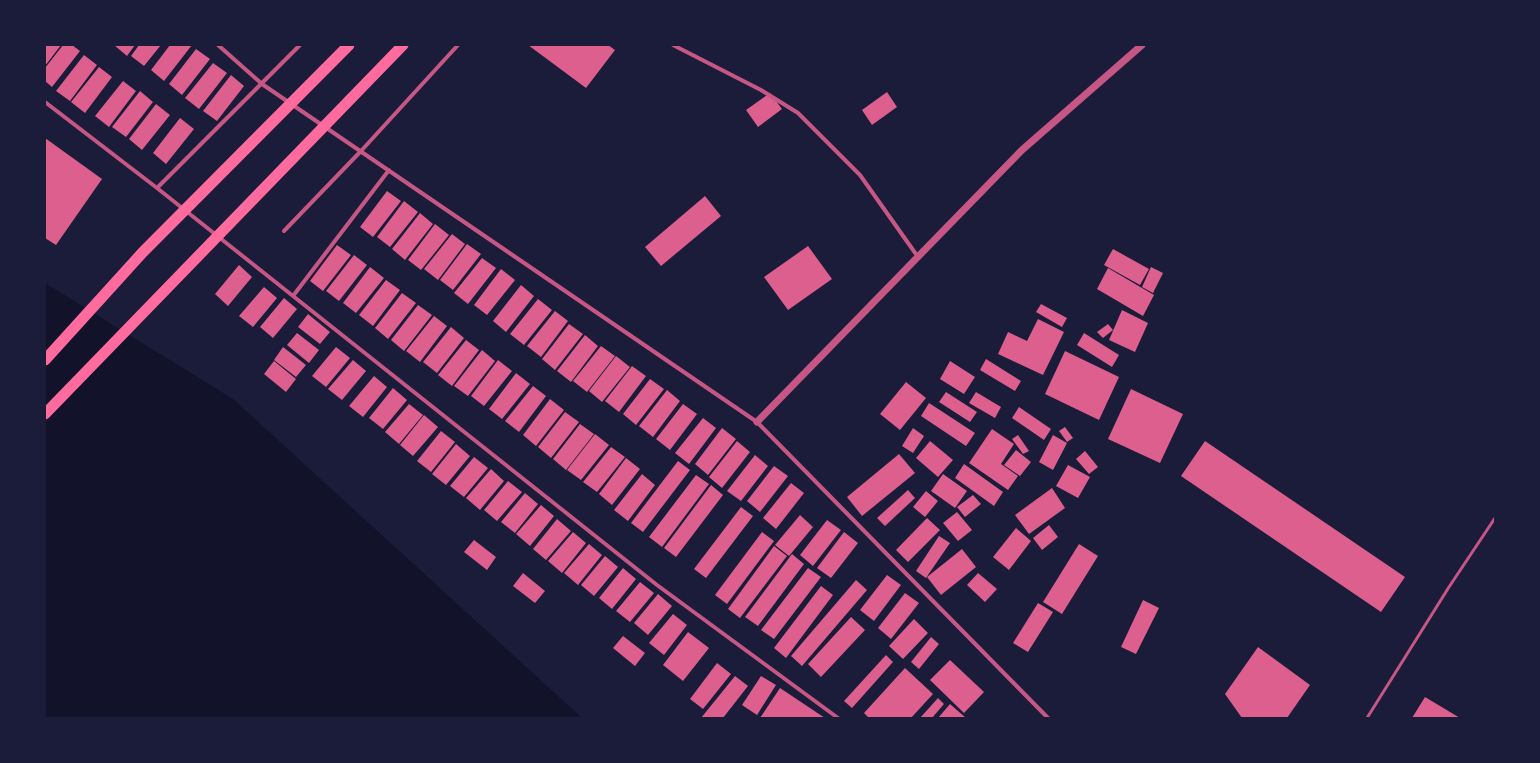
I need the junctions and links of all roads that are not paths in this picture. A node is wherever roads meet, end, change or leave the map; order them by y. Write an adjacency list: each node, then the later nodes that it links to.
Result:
1 (218, 45): 8 (street)
2 (300, 45): 8 (street)
3 (349, 45): 16 (highway)
4 (403, 45): 17 (highway)
5 (458, 45): 10 (street)
6 (673, 45): 14 (street)
7 (1142, 45): 14 (street)
8 (262, 84): 10 (street); 12 (street)
9 (45, 102): 12 (street)
10 (361, 151): 11 (street); 13 (street)
11 (389, 170): 15 (street); 18 (street)
12 (157, 188): 15 (street)
13 (284, 231)
14 (918, 257): 18 (street)
15 (293, 296): 20 (street)
16 (45, 360)
17 (45, 414)
18 (757, 422): 21 (street)
19 (1495, 518): 22 (lane)
20 (838, 718)
21 (1048, 718)
22 (1367, 718)

